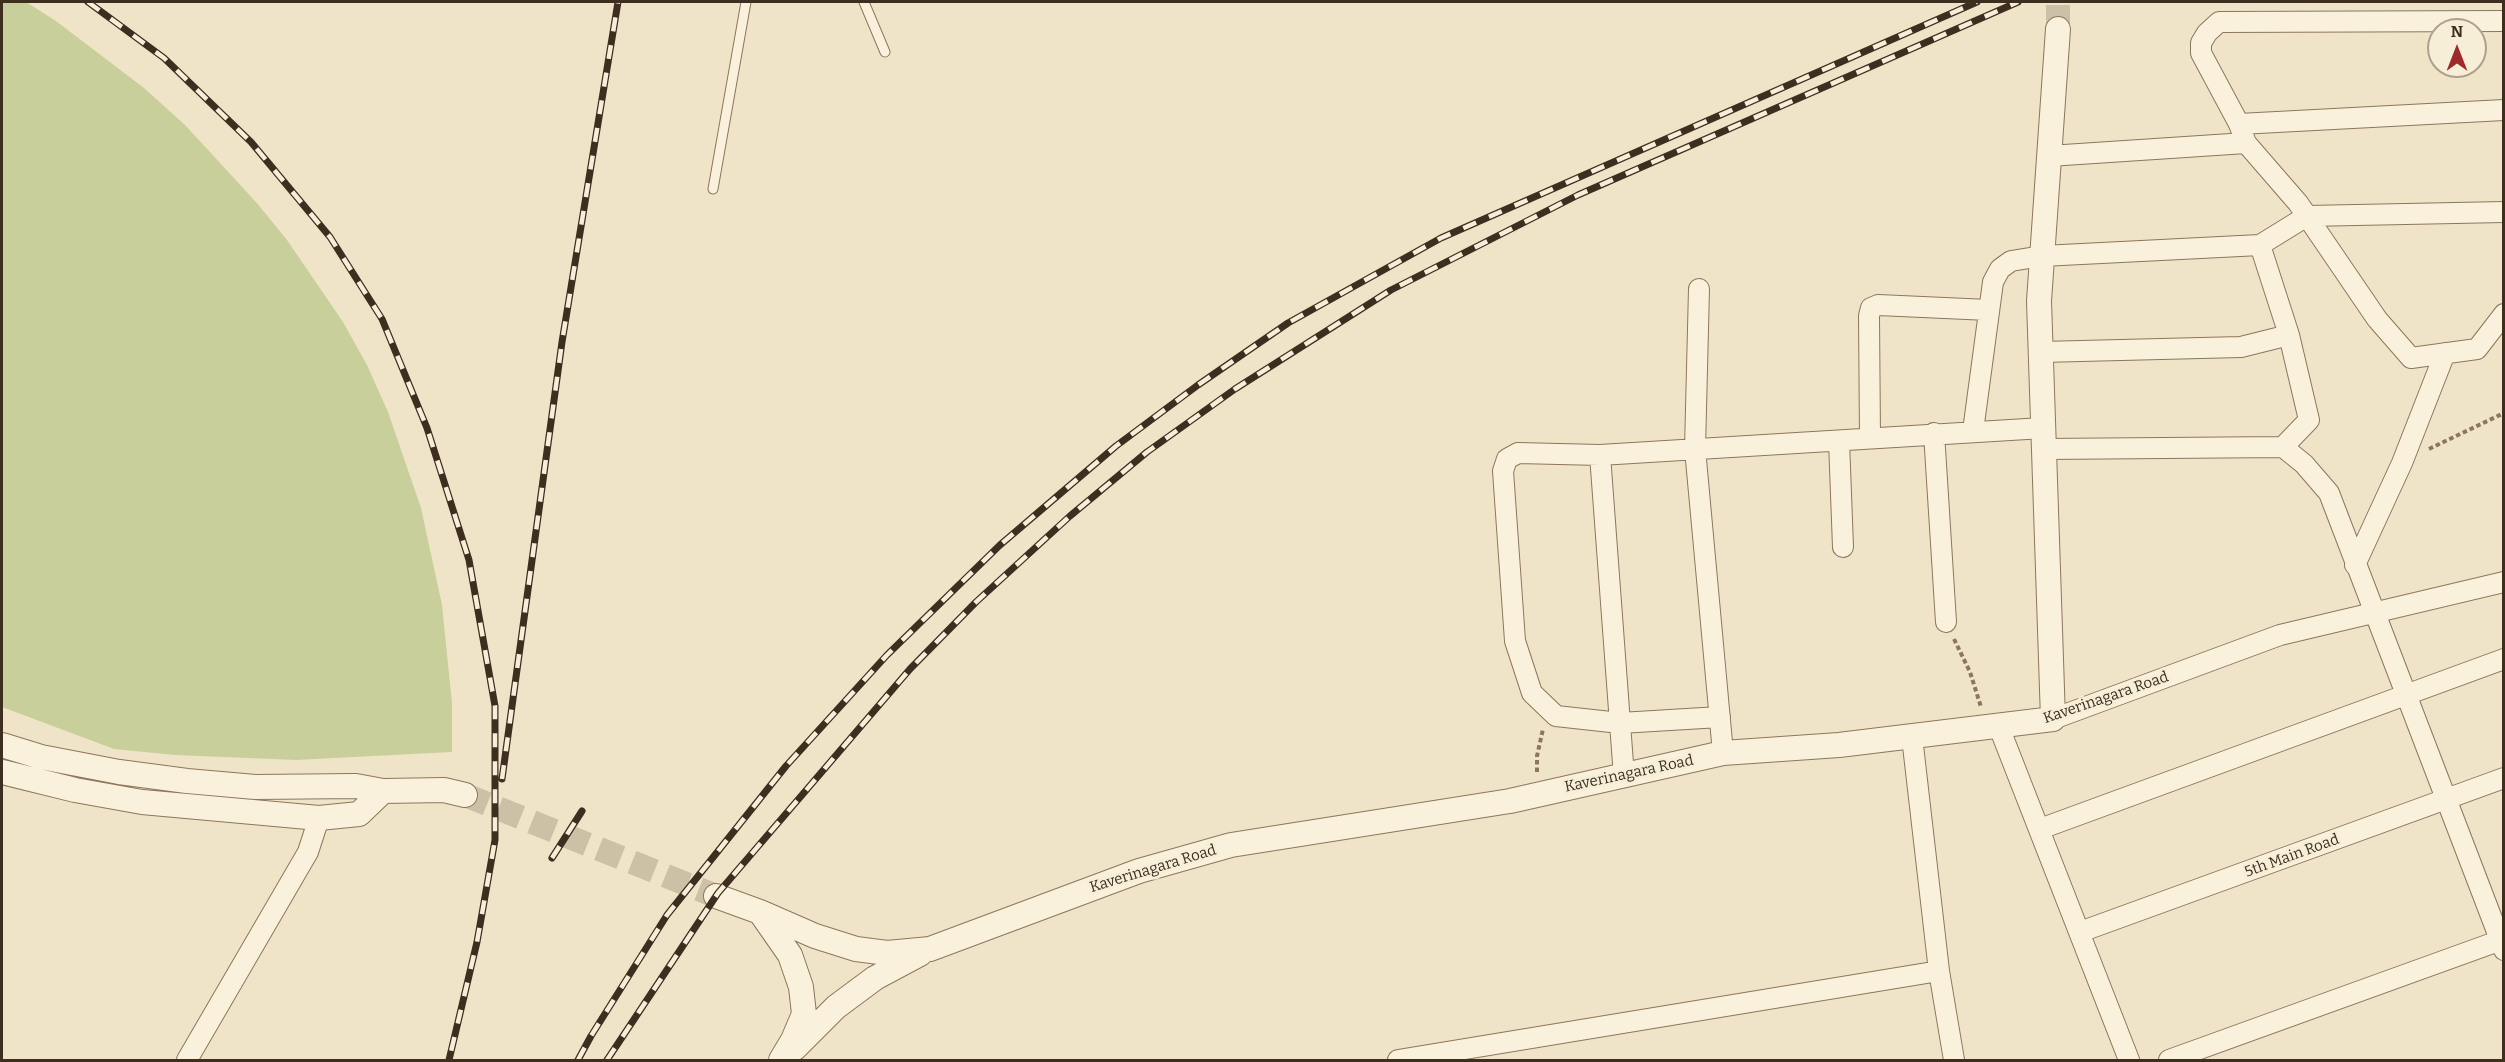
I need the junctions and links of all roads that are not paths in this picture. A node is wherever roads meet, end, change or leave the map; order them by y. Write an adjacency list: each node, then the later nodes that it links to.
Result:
1 (746, 2): 10 (lane)
2 (864, 2): 5 (lane)
3 (2504, 21): 7 (street)
4 (2058, 29): 9 (street)
5 (885, 52)
6 (2504, 110): 7 (street)
7 (2239, 124): 8 (street)
8 (2246, 143): 9 (street); 12 (street)
9 (2049, 156): 14 (street)
10 (713, 189)
11 (2504, 212): 12 (street)
12 (2307, 216): 13 (street); 20 (street)
13 (2260, 245): 14 (street); 18 (street)
14 (2042, 256): 16 (street); 19 (street)
15 (1699, 289): 27 (street)
16 (1989, 310): 21 (street); 23 (street)
17 (2504, 314): 20 (street)
18 (2289, 335): 19 (street); 26 (street)
19 (2041, 352): 24 (street)
20 (2445, 353): 30 (street)
21 (1972, 431): 22 (street); 24 (street)
22 (1934, 433): 23 (street); 33 (street)
23 (1870, 438): 25 (street)
24 (2044, 438): 26 (street); 37 (street)
25 (1839, 441): 27 (street); 29 (street)
26 (2283, 447): 30 (street)
27 (1695, 448): 28 (street); 36 (street)
28 (1599, 455): 38 (street); 38 (street)
29 (1843, 547)
30 (2355, 565): 32 (street)
31 (2504, 582): 32 (street, Kaverinagara Road)
32 (2375, 614): 35 (street); 37 (street, Kaverinagara Road)
33 (1946, 622)
34 (2504, 659): 35 (street)
35 (2406, 695): 48 (street); 50 (street)
36 (1719, 717): 38 (street); 42 (street)
37 (2053, 720): 39 (street, Kaverinagara Road)
38 (1620, 723): 44 (street)
39 (1992, 728): 40 (street, Kaverinagara Road); 50 (street)
40 (1912, 737): 42 (street, Kaverinagara Road); 56 (street)
41 (2, 745): 46 (street)
42 (1723, 753): 44 (street, Kaverinagara Road)
43 (2, 772): 49 (street)
44 (1624, 777): 55 (street, Kaverinagara Road)
45 (2504, 778): 48 (street, 5th Main Road)
46 (383, 791): 47 (street); 49 (street)
47 (465, 795)
48 (2446, 800): 53 (street, 5th Main Road); 54 (street)
49 (319, 818): 57 (street)
50 (2040, 829): 53 (street)
51 (716, 896): 52 (street, Kaverinagara Road)
52 (760, 912): 55 (street, Kaverinagara Road); 58 (street)
53 (2080, 932): 61 (street)
54 (2502, 943): 62 (street)
55 (930, 949): 58 (street)
56 (1939, 971): 59 (street); 60 (street)
57 (187, 1060)
58 (782, 1060)
59 (1398, 1060)
60 (1954, 1060)
61 (2129, 1060)
62 (2169, 1060)

